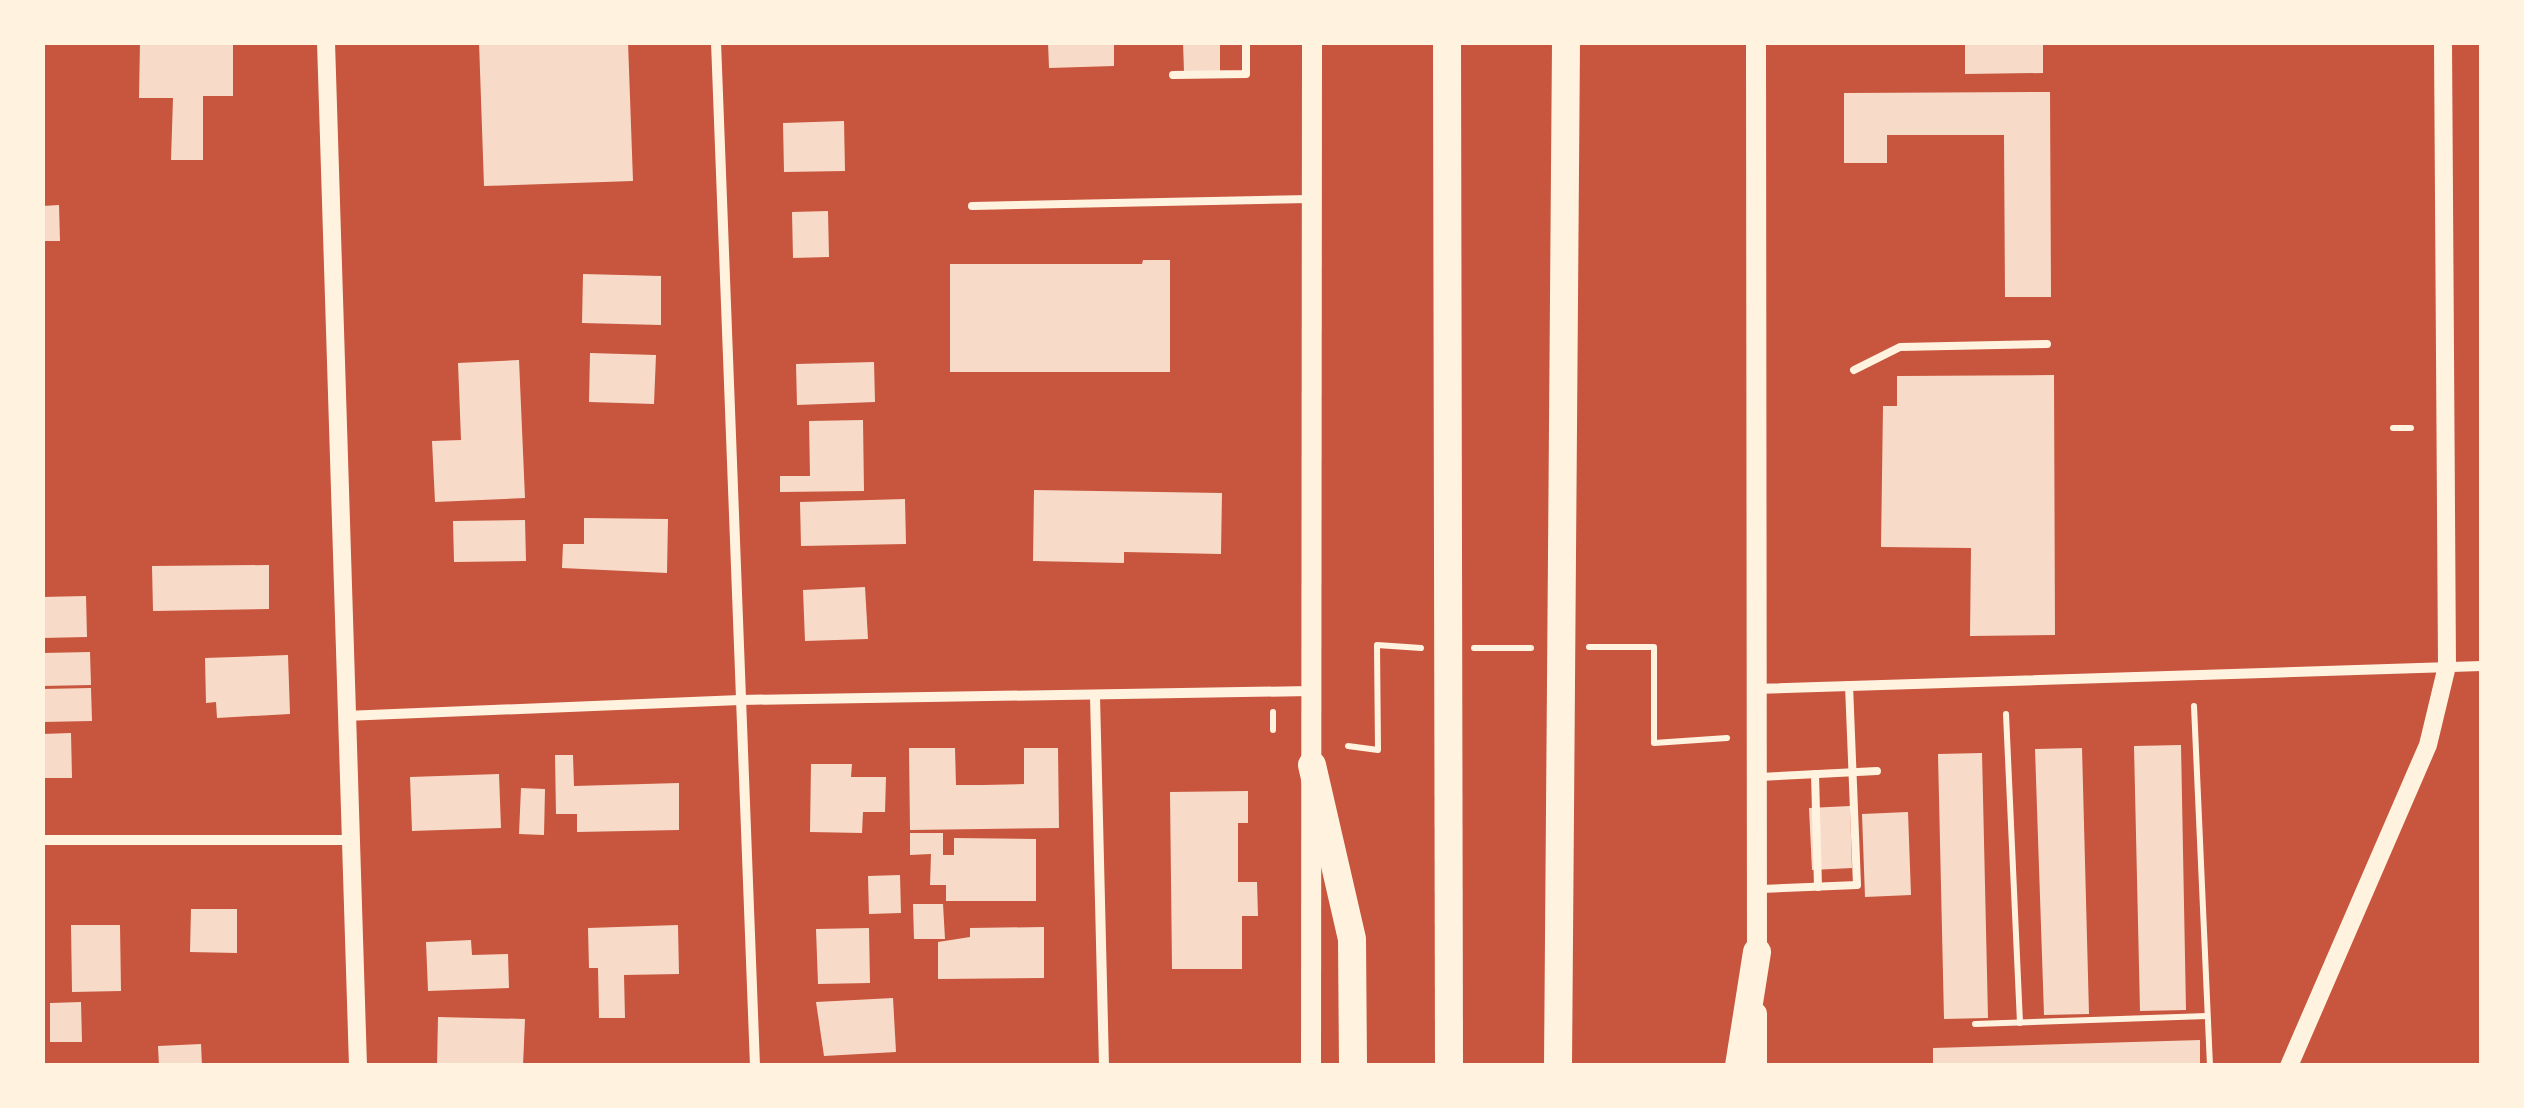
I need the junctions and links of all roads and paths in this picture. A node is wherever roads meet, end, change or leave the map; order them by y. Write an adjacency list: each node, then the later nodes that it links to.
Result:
1 (326, 42): 25 (street)
2 (716, 42): 22 (street)
3 (1246, 42): 9 (lane)
4 (1446, 42): 44 (highway)
5 (1566, 42): 45 (highway)
6 (1756, 42): 19 (main road)
7 (2443, 42): 16 (street)
8 (1310, 43): 10 (main road)
9 (1173, 75)
10 (1314, 199): 11 (lane); 20 (main road)
11 (972, 206)
12 (2047, 344): 13 (lane)
13 (1854, 370)
14 (2392, 428): 15 (path)
15 (2410, 428)
16 (2446, 666): 17 (street); 18 (street); 49 (street)
17 (2482, 666)
18 (1849, 685): 19 (street); 28 (lane)
19 (1754, 689): 30 (main road)
20 (1311, 691): 21 (street); 26 (main road)
21 (1095, 696): 22 (street); 41 (street)
22 (740, 700): 25 (street); 40 (street)
23 (2194, 706): 36 (path)
24 (2006, 714): 37 (path)
25 (344, 716): 32 (street)
26 (1312, 765): 42 (main road); 43 (highway)
27 (1877, 771): 28 (lane)
28 (1852, 773): 29 (lane); 33 (lane)
29 (1815, 774): 30 (lane); 33 (lane)
30 (1755, 777): 34 (main road)
31 (42, 840): 32 (street)
32 (349, 840): 39 (street)
33 (1818, 887): 34 (lane)
34 (1756, 890): 35 (main road)
35 (1757, 952): 46 (highway); 47 (main road)
36 (2207, 1016): 37 (path); 48 (path)
37 (2020, 1023): 38 (path)
38 (1975, 1024)
39 (358, 1066)
40 (755, 1066)
41 (1104, 1066)
42 (1311, 1066)
43 (1353, 1066)
44 (1449, 1066)
45 (1558, 1066)
46 (1739, 1066)
47 (1757, 1066)
48 (2210, 1066)
49 (2289, 1066)

